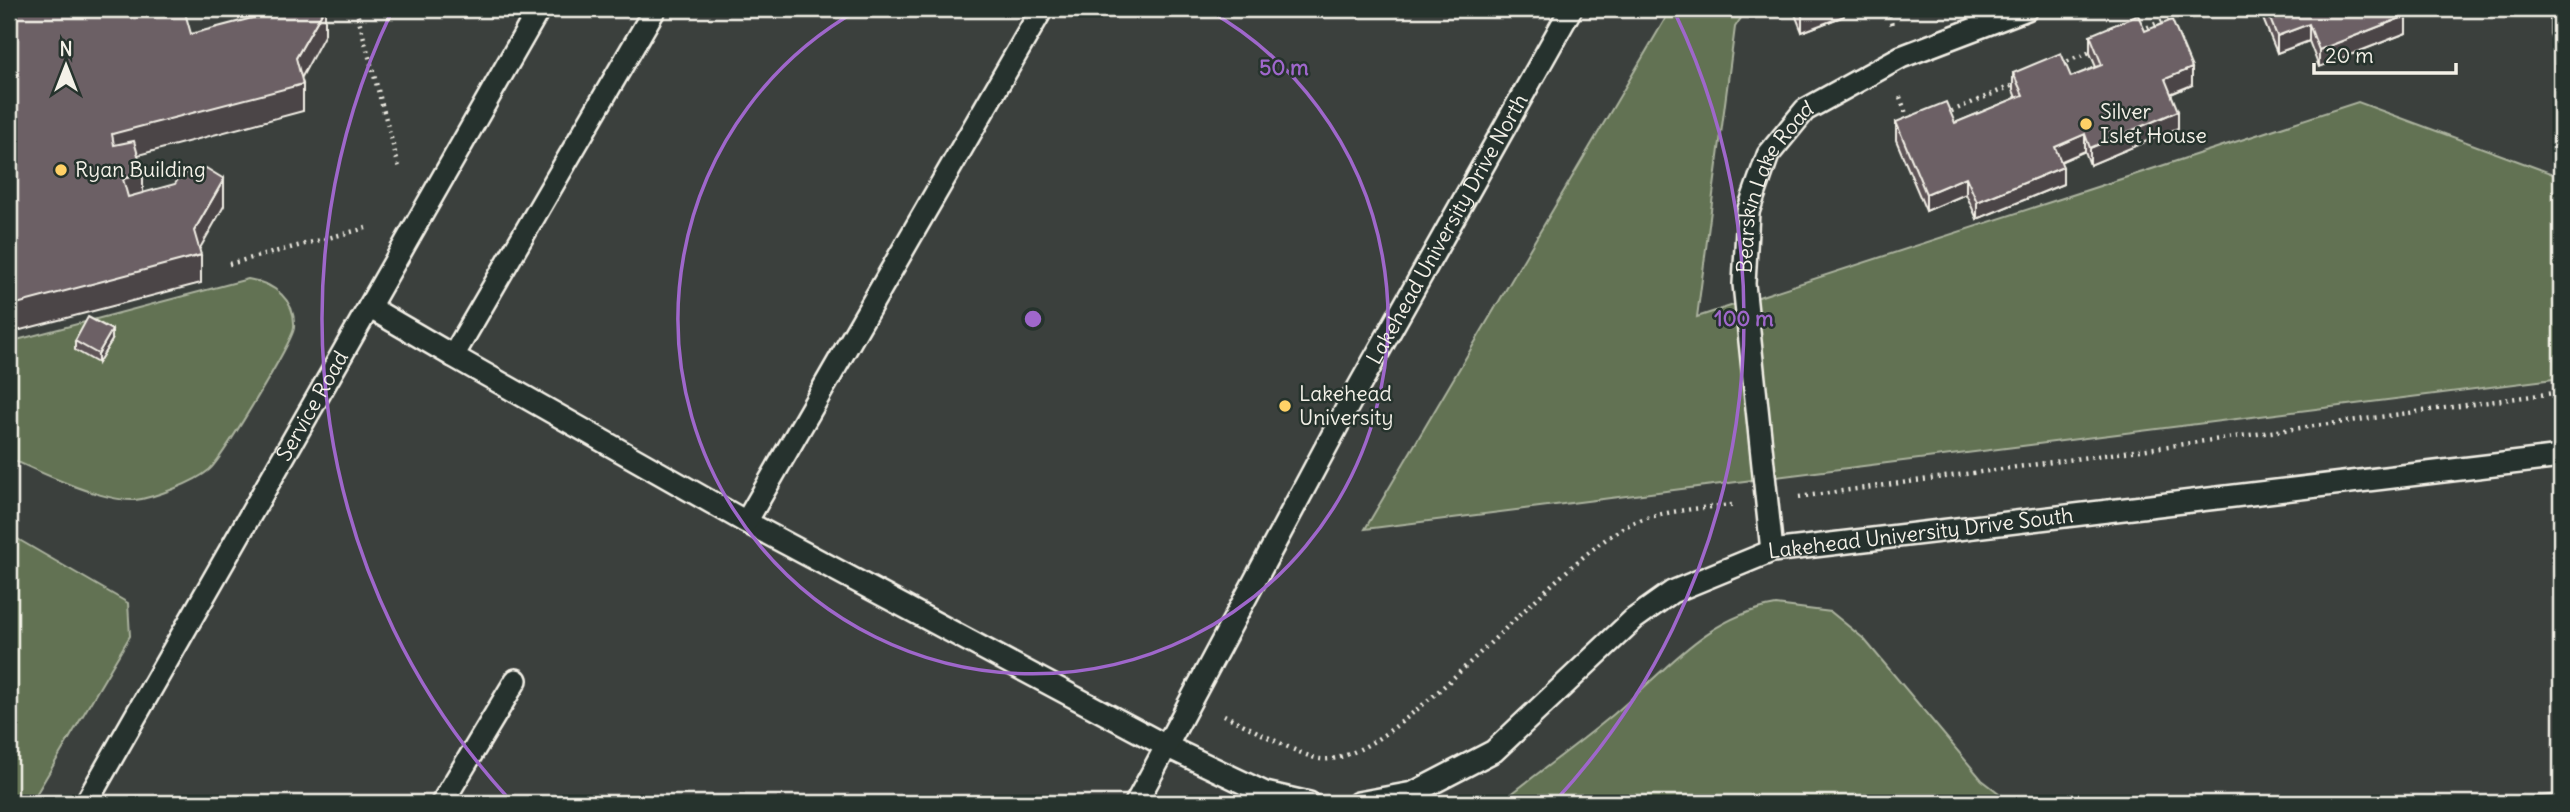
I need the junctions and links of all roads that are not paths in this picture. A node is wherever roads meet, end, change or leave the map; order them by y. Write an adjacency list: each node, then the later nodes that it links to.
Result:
1 (538, 9): 6 (lane, Service Road)
2 (654, 9): 7 (lane)
3 (1042, 9): 9 (lane)
4 (1571, 9): 12 (lane, Lakehead University Drive North)
5 (2027, 9): 10 (lane, Bearskin Lake Road)
6 (369, 307): 7 (lane); 13 (lane, Service Road)
7 (453, 356): 9 (lane)
8 (2561, 457): 10 (lane, Lakehead University Drive South)
9 (746, 522): 12 (lane)
10 (1772, 551): 17 (lane, Lakehead University Drive South)
11 (516, 680): 14 (lane)
12 (1166, 746): 15 (lane); 16 (lane)
13 (86, 803)
14 (442, 803)
15 (1136, 803)
16 (1309, 803)
17 (1358, 803)

